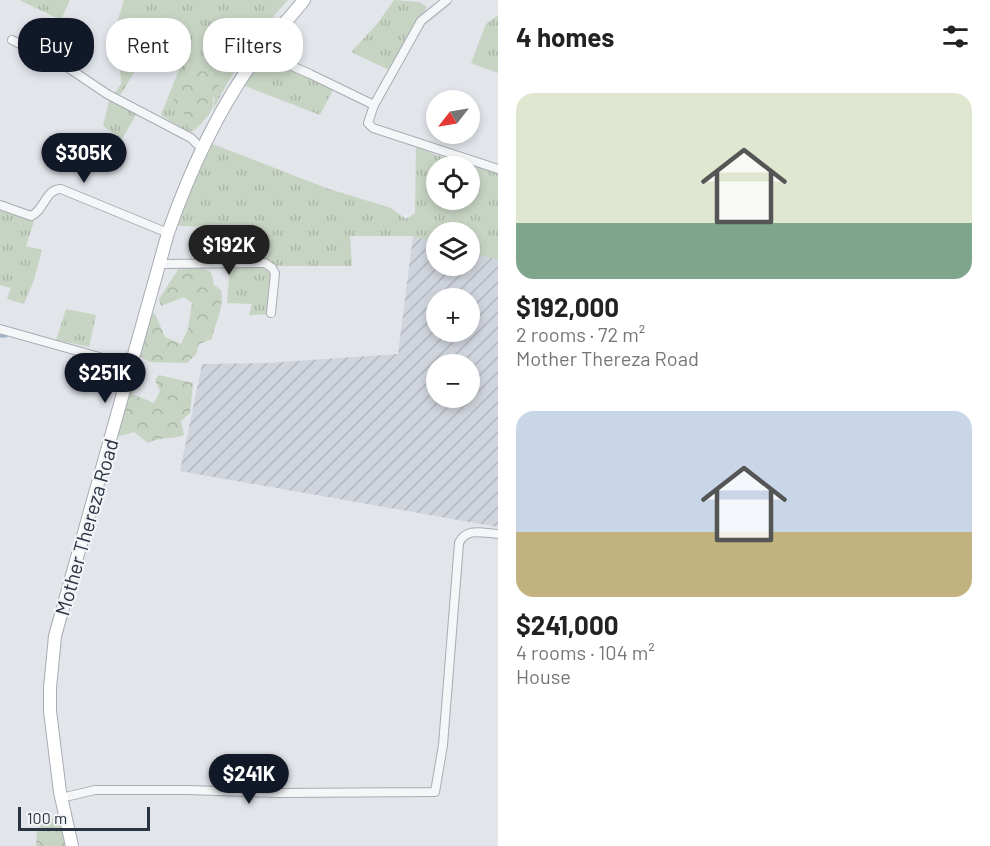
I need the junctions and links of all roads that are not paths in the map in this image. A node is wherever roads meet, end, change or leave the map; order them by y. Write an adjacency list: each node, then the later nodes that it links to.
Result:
1 (304, 0): 3 (street, Mother Thereza Road)
2 (447, 0): 7 (street)
3 (289, 18)
4 (12, 40): 8 (street)
5 (303, 71): 7 (street)
6 (247, 72): 8 (street, Mother Thereza Road)
7 (374, 105): 9 (street)
8 (202, 149): 11 (street, Mother Thereza Road)
9 (498, 169)
10 (0, 205): 11 (street)
11 (168, 233): 12 (street, Mother Thereza Road)
12 (160, 264): 13 (street); 15 (street, Mother Thereza Road)
13 (271, 313)
14 (0, 329): 15 (street)
15 (131, 366): 17 (street, Mother Thereza Road)
16 (498, 534): 17 (street)
17 (61, 798): 18 (street, Mother Thereza Road)
18 (72, 846)

